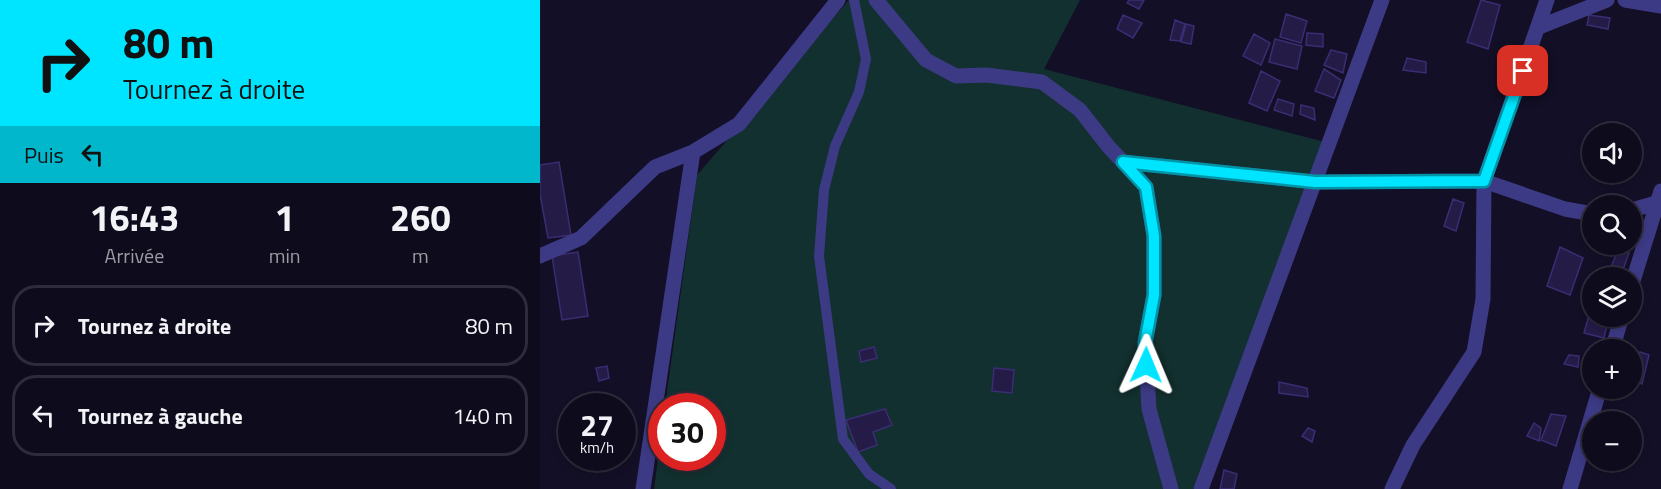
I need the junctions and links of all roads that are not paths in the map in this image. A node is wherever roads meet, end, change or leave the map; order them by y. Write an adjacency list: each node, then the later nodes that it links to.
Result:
1 (838, 0): 10 (street)
2 (854, 0): 21 (lane)
3 (876, 0): 11 (street)
4 (1382, 0): 13 (street)
5 (1547, 0): 9 (street)
6 (1607, 0): 9 (street)
7 (1625, 0): 8 (street)
8 (1661, 6)
9 (1539, 27): 12 (street)
10 (693, 152): 17 (street); 20 (street)
11 (1123, 162): 13 (street); 22 (street)
12 (1484, 181): 13 (street); 16 (street); 24 (street)
13 (1315, 182): 23 (street)
14 (1659, 203): 15 (street); 18 (street)
15 (1642, 207)
16 (1582, 212)
17 (540, 256)
18 (1638, 267)
19 (1597, 399): 25 (street)
20 (643, 489)
21 (891, 489)
22 (1170, 489)
23 (1201, 489)
24 (1392, 489)
25 (1570, 489)

